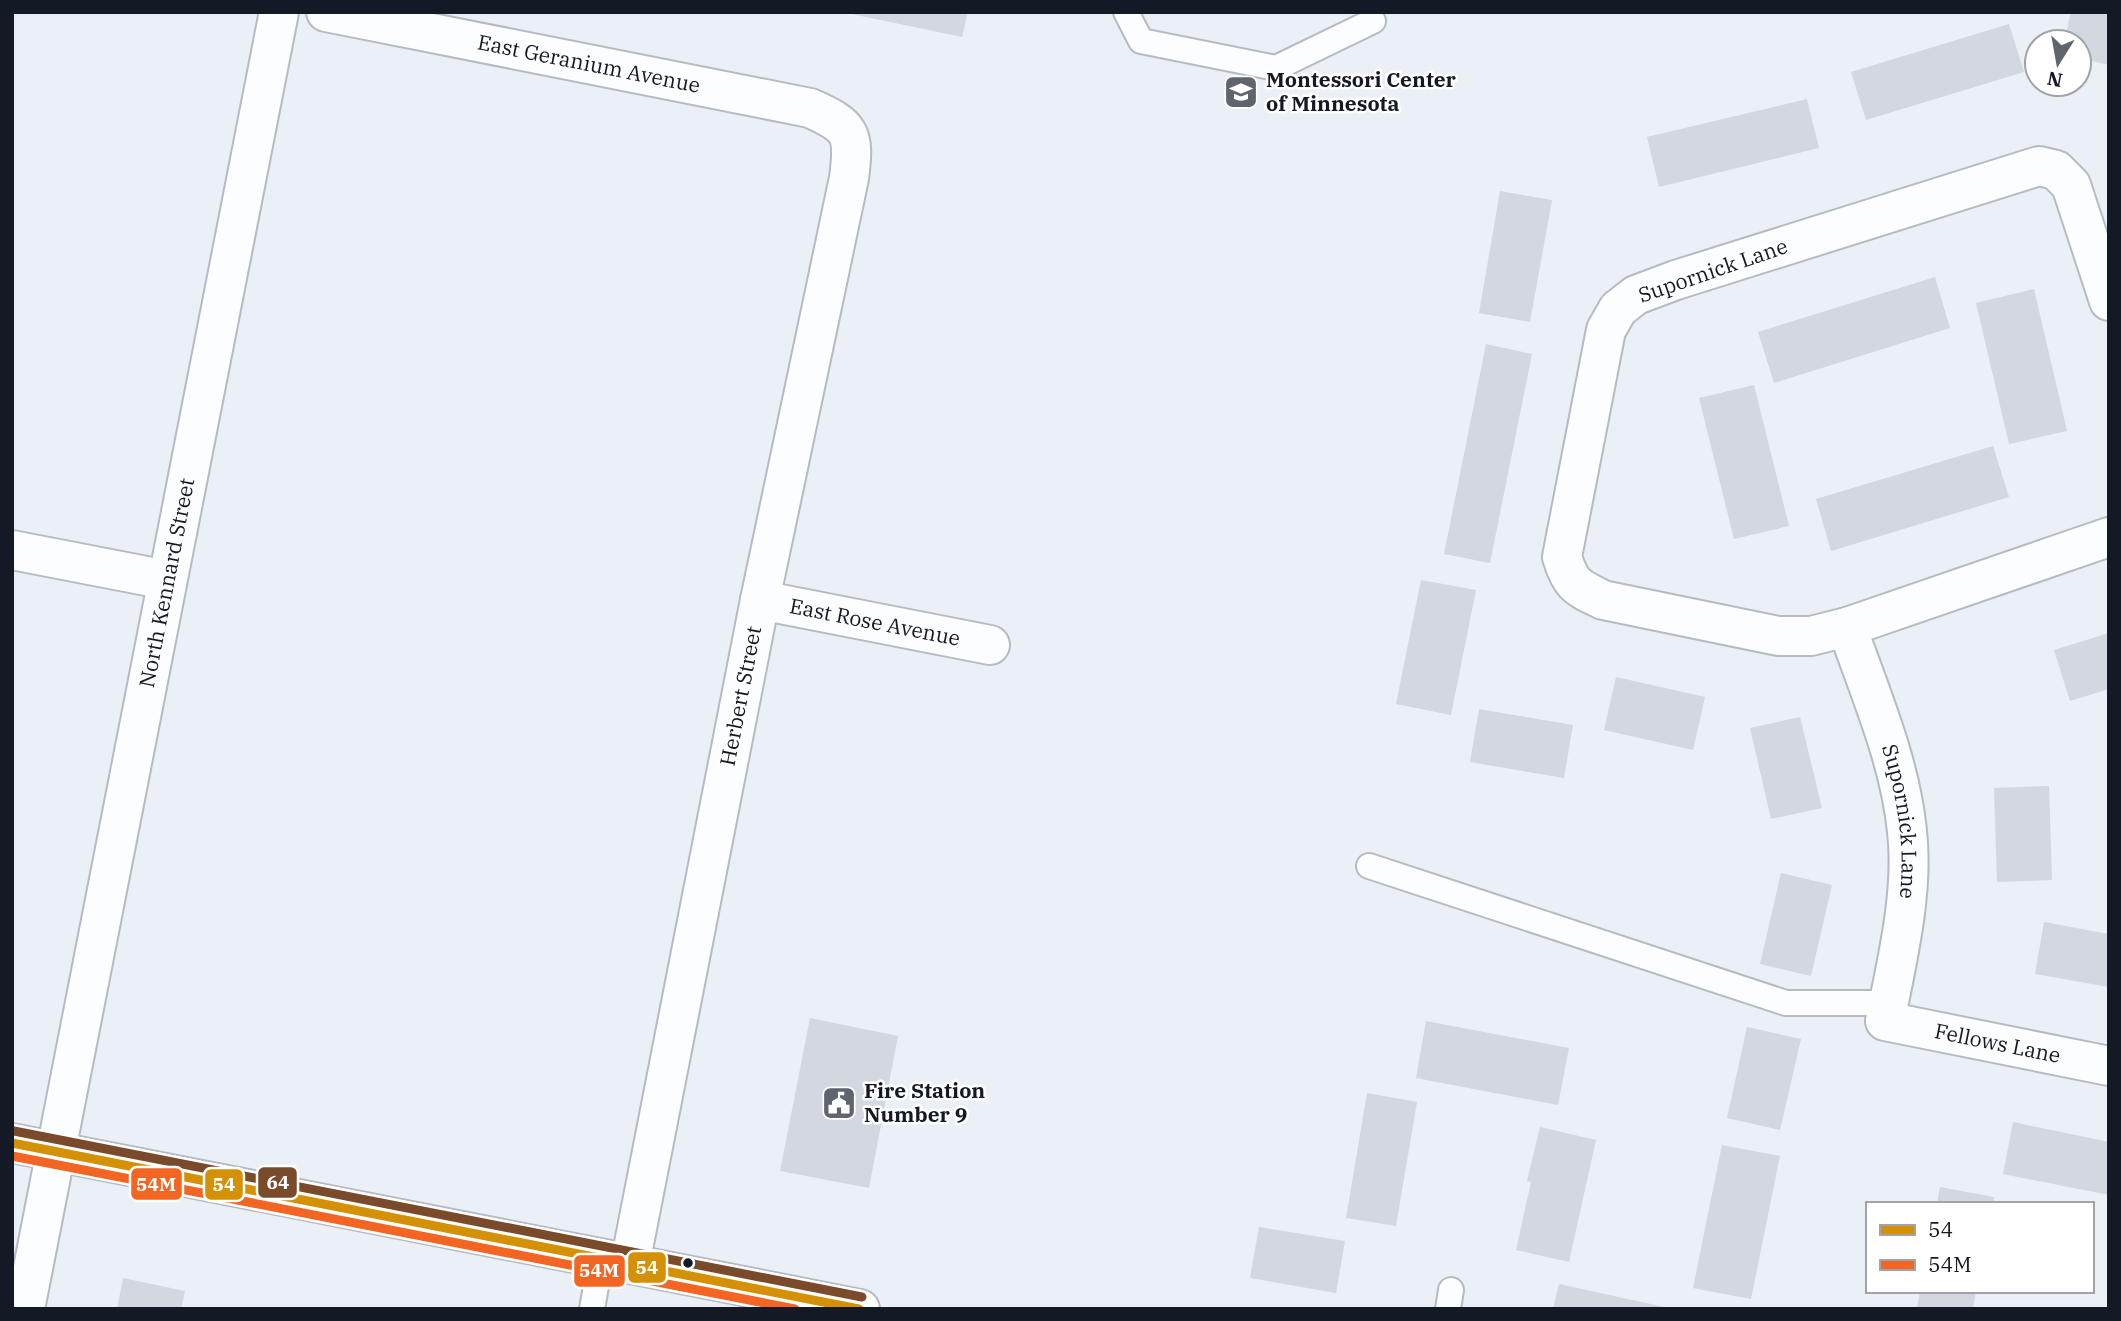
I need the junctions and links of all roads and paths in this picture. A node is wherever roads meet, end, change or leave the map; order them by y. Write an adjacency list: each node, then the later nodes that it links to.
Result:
1 (279, 12): 9 (street, North Kennard Street)
2 (326, 12): 5 (street, East Geranium Avenue)
3 (1126, 12): 4 (lane)
4 (1373, 21)
5 (846, 129): 10 (street, Herbert Street)
6 (2109, 301): 11 (street, Supornick Lane)
7 (2109, 537): 11 (street, Supornick Lane)
8 (12, 550): 9 (street)
9 (167, 580): 17 (street, North Kennard Street)
10 (760, 600): 12 (street, East Rose Avenue); 18 (street, Herbert Street)
11 (1847, 627): 14 (street, Supornick Lane)
12 (989, 645)
13 (1369, 866): 14 (lane)
14 (1887, 1012): 15 (street, Fellows Lane)
15 (2109, 1066)
16 (12, 1143): 17 (street)
17 (55, 1152): 18 (street); 19 (street, North Kennard Street)
18 (615, 1261): 20 (lane); 21 (street)
19 (25, 1309)
20 (592, 1309)
21 (860, 1309)

